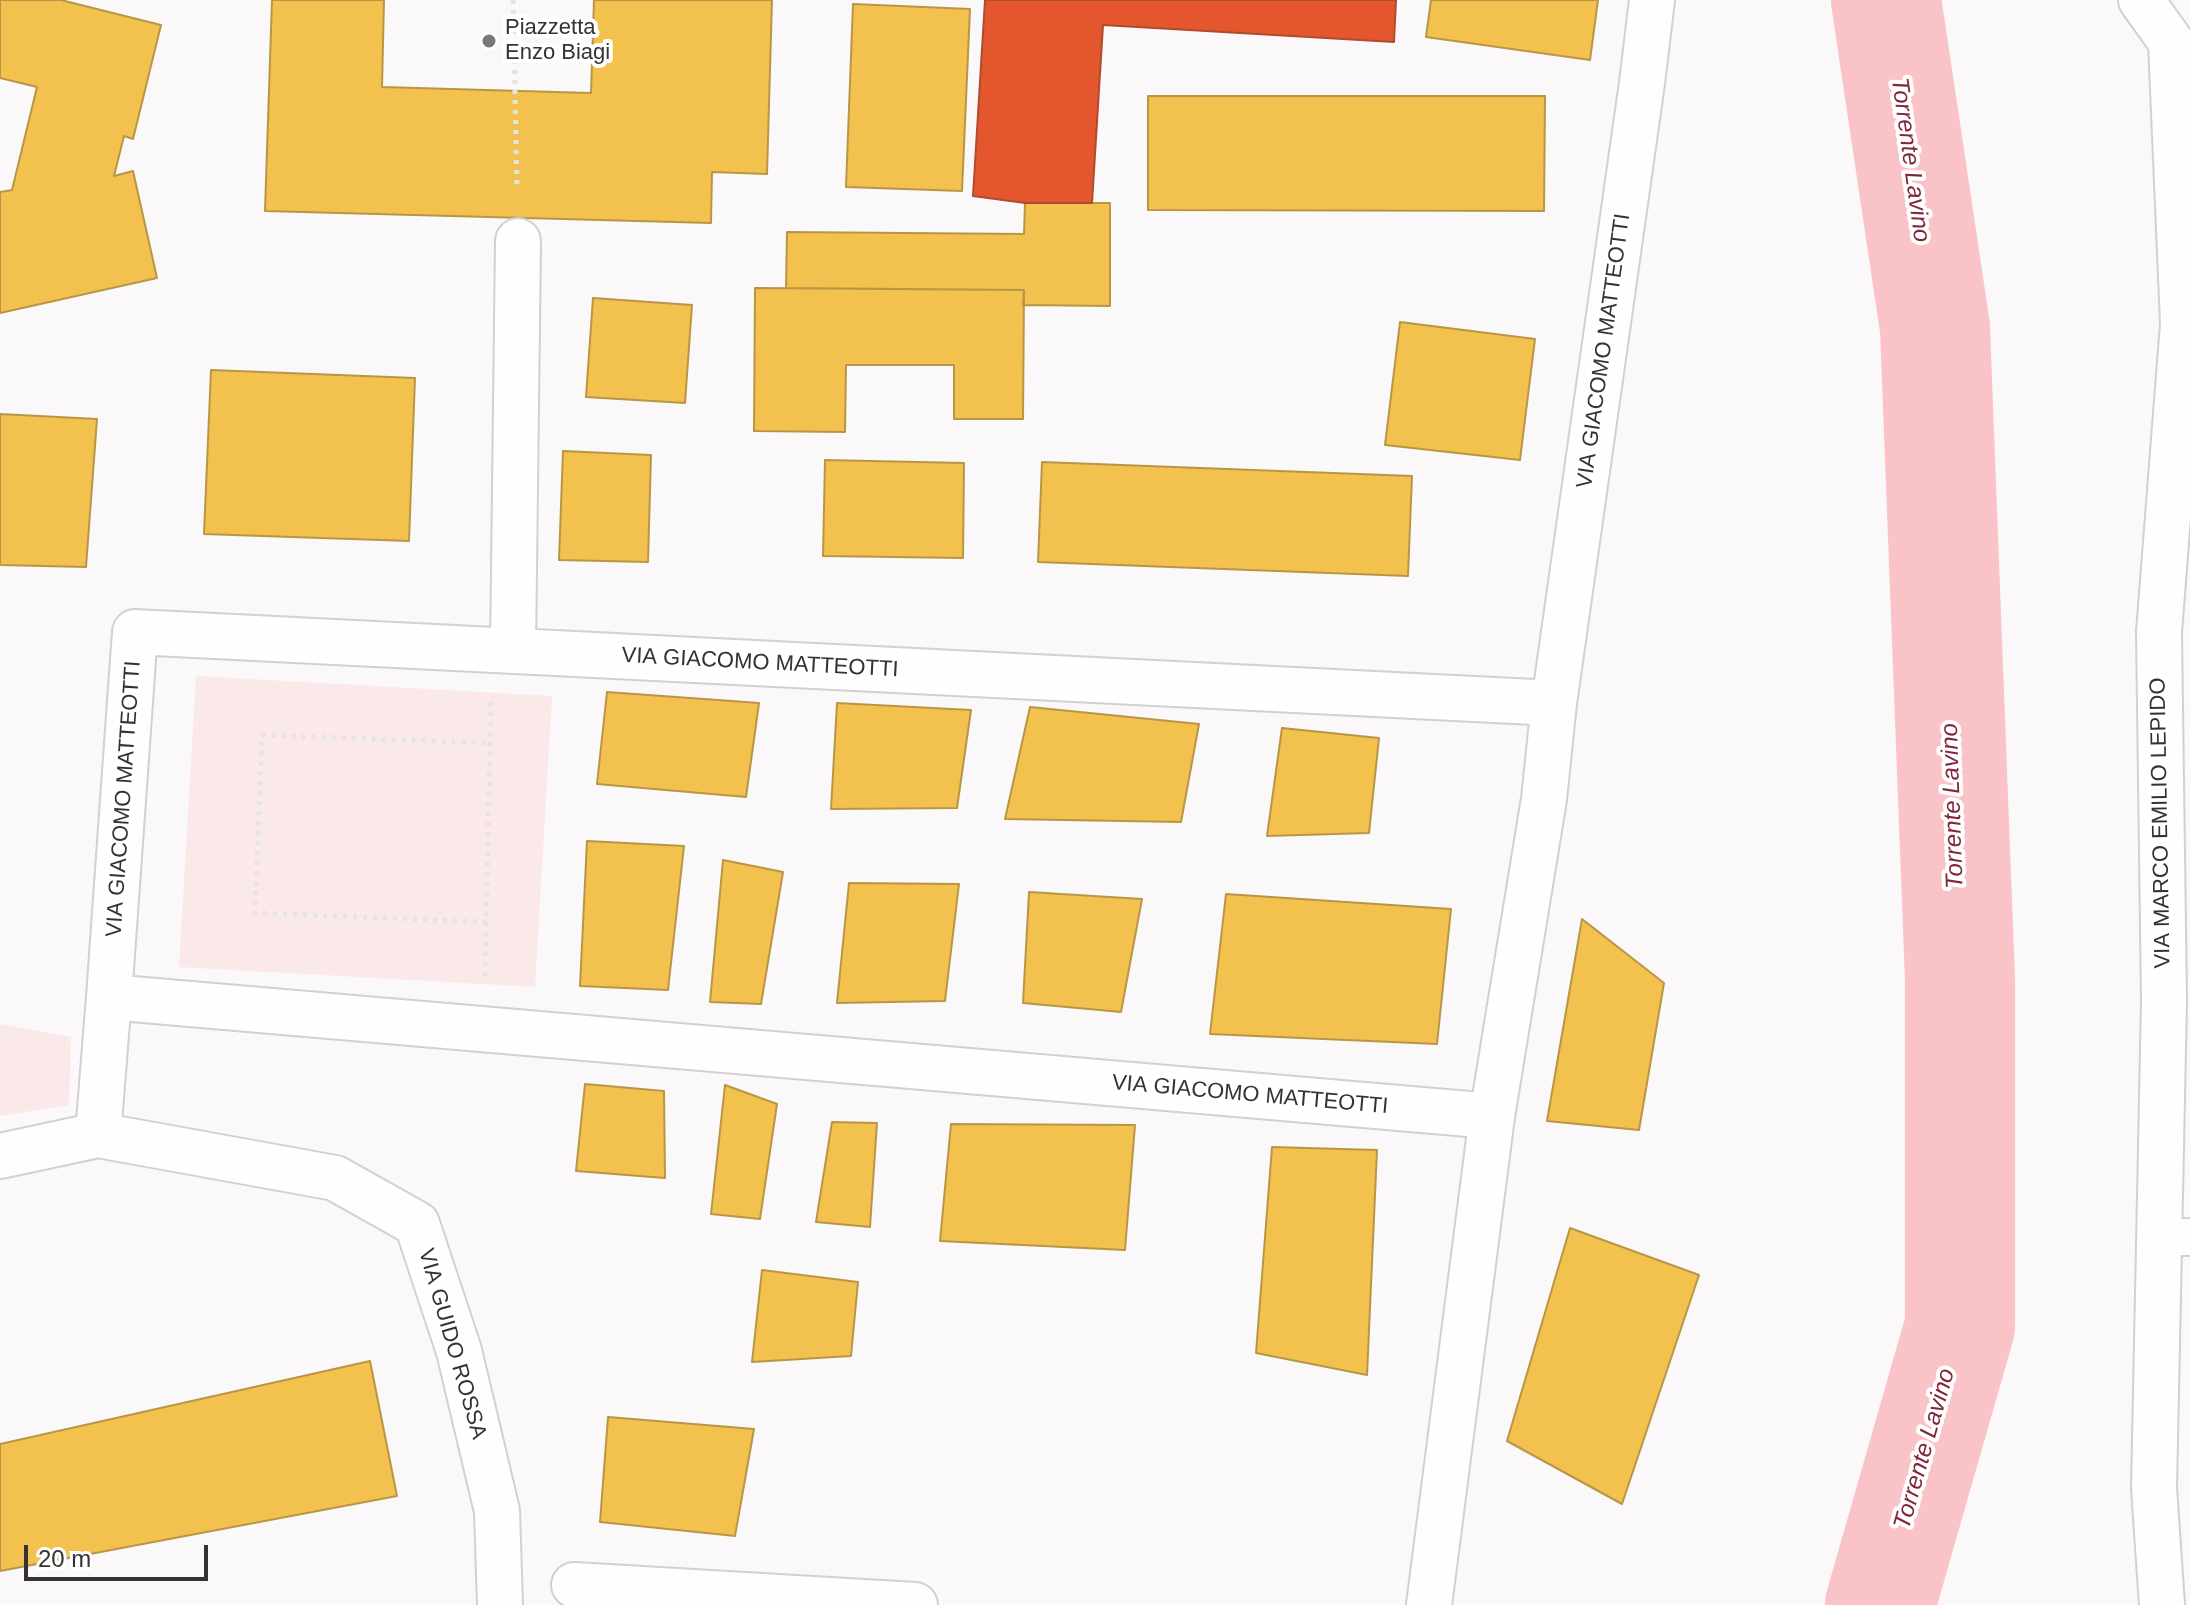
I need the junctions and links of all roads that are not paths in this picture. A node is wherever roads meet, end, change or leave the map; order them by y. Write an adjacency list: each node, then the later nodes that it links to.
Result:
1 (1652, 0): 6 (street, VIA GIACOMO MATTEOTTI)
2 (2141, 0): 3 (street, VIA MARCO EMILIO LEPIDO)
3 (2180, 56): 11 (street, VIA MARCO EMILIO LEPIDO)
4 (518, 241): 5 (street)
5 (503, 650): 6 (street, VIA GIACOMO MATTEOTTI); 7 (street, VIA GIACOMO MATTEOTTI)
6 (1554, 703): 8 (street, VIA GIACOMO MATTEOTTI)
7 (109, 997): 8 (street, VIA GIACOMO MATTEOTTI); 9 (street)
8 (1492, 1116): 15 (street, VIA GIACOMO MATTEOTTI)
9 (98, 1135): 10 (street, VIA GUIDO ROSSA); 13 (street, VIA GUIDO ROSSA)
10 (0, 1156)
11 (2175, 1237): 16 (street, VIA MARCO EMILIO LEPIDO)
12 (574, 1585): 14 (street)
13 (500, 1605)
14 (915, 1605)
15 (1429, 1605)
16 (2162, 1605)

